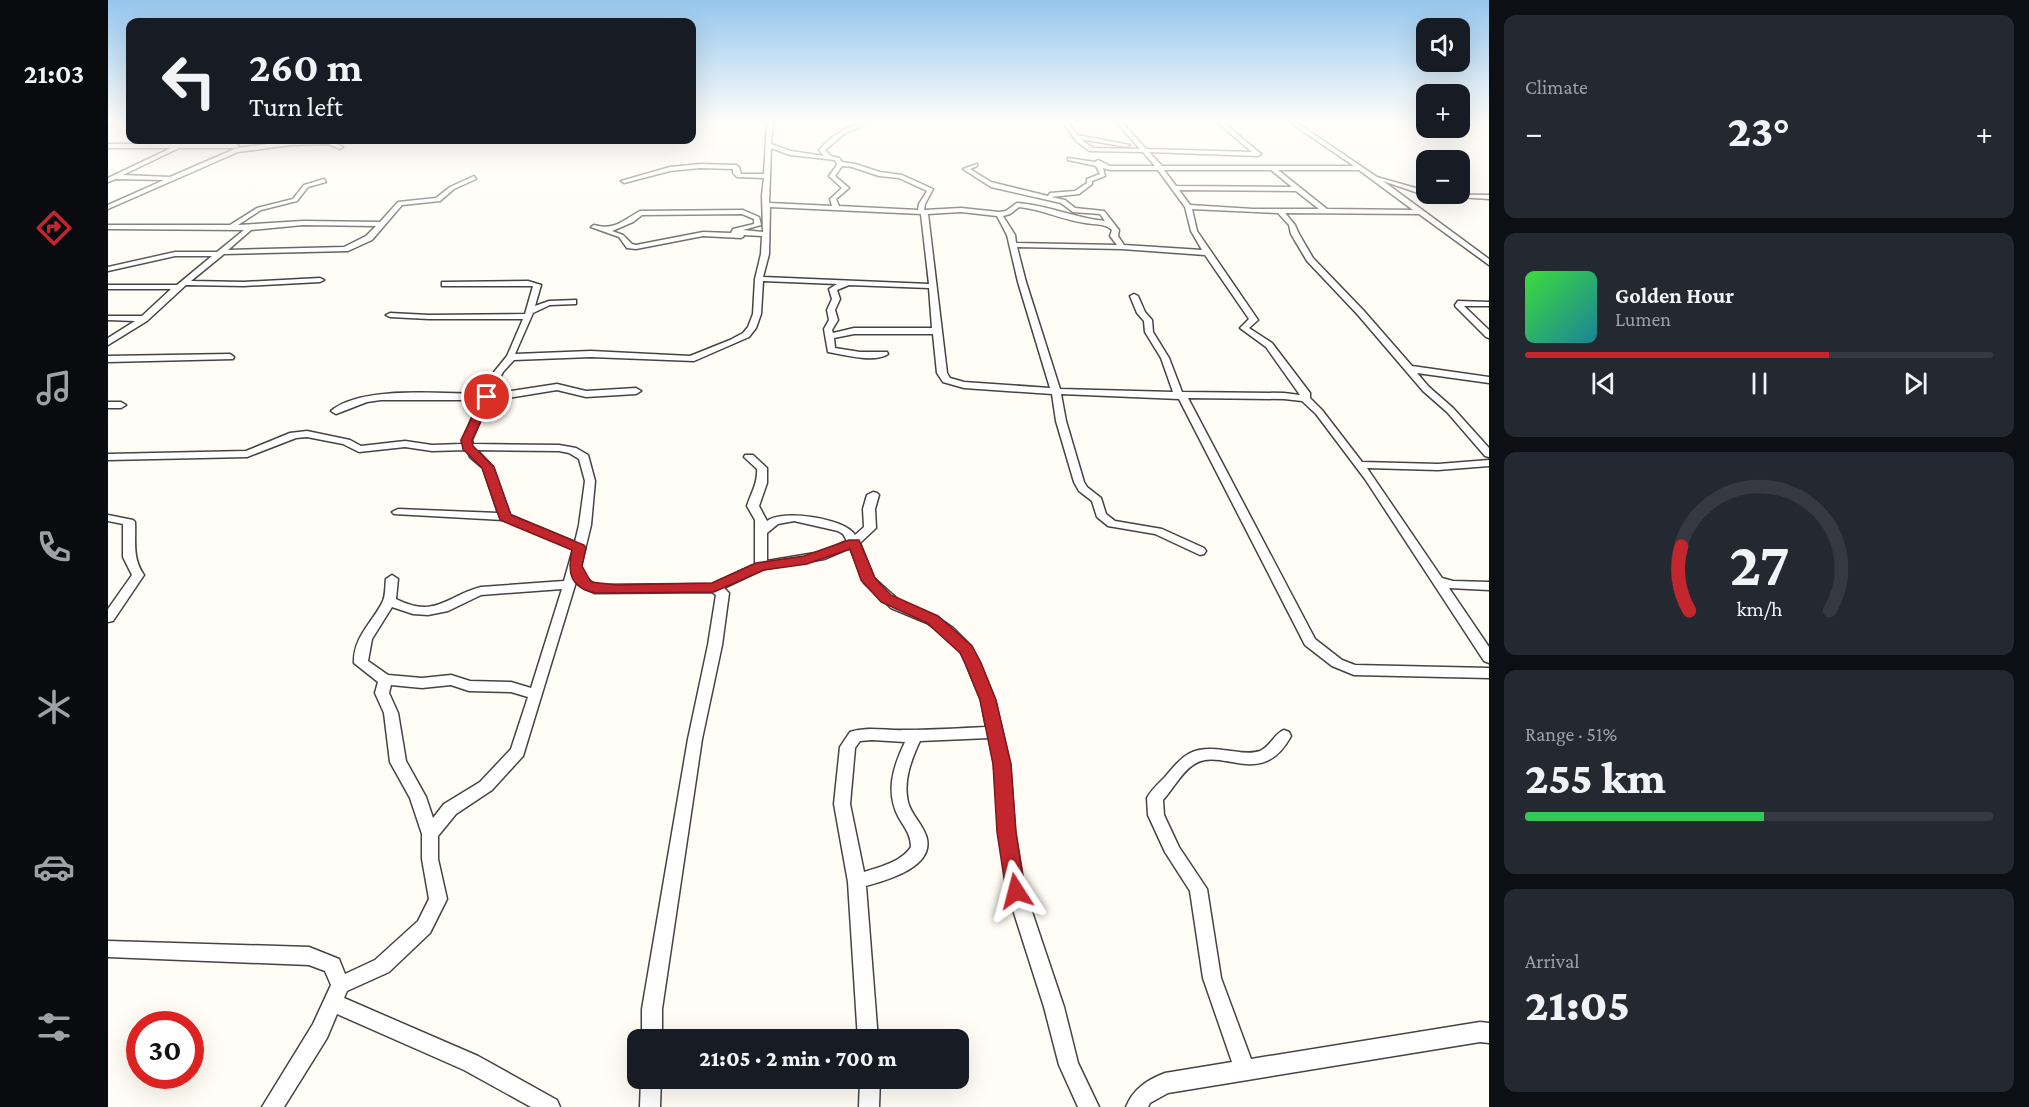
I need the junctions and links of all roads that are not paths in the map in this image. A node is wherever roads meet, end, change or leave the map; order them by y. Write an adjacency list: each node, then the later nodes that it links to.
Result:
1 (180, 175): 13 (street)
2 (648, 175): 17 (street)
3 (738, 175): 12 (street)
4 (833, 175): 26 (street)
5 (886, 175): 28 (street)
6 (975, 175): 18 (street)
7 (1103, 175): 21 (street)
8 (1166, 175): 19 (street)
9 (1281, 175): 20 (street)
10 (1369, 175): 31 (street)
11 (1370, 175): 22 (street)
12 (766, 176): 24 (street)
13 (173, 178): 15 (street); 25 (street)
14 (474, 178): 33 (street)
15 (111, 179)
16 (324, 181): 36 (street)
17 (624, 181)
18 (987, 183): 21 (street); 23 (street)
19 (1175, 188): 20 (street); 27 (street)
20 (1297, 189): 30 (street)
21 (1040, 197): 23 (street); 34 (street)
22 (1489, 197)
23 (1013, 204): 32 (street); 34 (street)
24 (767, 205): 26 (street); 40 (street)
25 (108, 207)
26 (836, 207): 28 (street)
27 (1188, 207): 29 (street); 43 (street)
28 (923, 211): 32 (street); 52 (street)
29 (1280, 211): 30 (street); 69 (street)
30 (1324, 211): 31 (street)
31 (1420, 212): 45 (street)
32 (999, 214): 41 (street)
33 (381, 224): 38 (street); 44 (street)
34 (1110, 224): 42 (street)
35 (108, 227): 36 (street)
36 (231, 227): 38 (street)
37 (594, 227): 39 (street)
38 (248, 228): 44 (street)
39 (606, 231): 40 (street); 40 (street)
40 (760, 233): 47 (street)
41 (1012, 245): 42 (street); 72 (street)
42 (1122, 247): 43 (street)
43 (1207, 252): 75 (street)
44 (222, 253): 46 (street); 51 (street)
45 (1489, 263)
46 (108, 269)
47 (759, 279): 49 (street); 67 (street)
48 (320, 280): 51 (street)
49 (848, 282): 52 (street); 63 (street)
50 (445, 284): 57 (street)
51 (181, 285): 53 (street); 60 (street)
52 (932, 286): 61 (street)
53 (108, 288)
54 (1134, 296): 73 (street)
55 (573, 302): 57 (street)
56 (1489, 304): 62 (street)
57 (529, 314): 58 (street); 67 (street)
58 (390, 315)
59 (108, 318): 60 (street)
60 (144, 319): 64 (street)
61 (936, 331): 63 (street); 72 (street)
62 (1489, 335)
63 (828, 337): 65 (street)
64 (108, 342)
65 (884, 354)
66 (230, 357): 68 (street)
67 (512, 357): 74 (street)
68 (108, 358)
69 (1410, 369): 70 (street); 80 (street)
70 (1489, 380)
71 (636, 392): 74 (street)
72 (1056, 392): 73 (street); 92 (street)
73 (1181, 396): 75 (street); 103 (street)
74 (487, 397): 78 (street); 79 (street)
75 (1305, 399): 84 (street)
76 (108, 405): 77 (street)
77 (121, 405)
78 (336, 411)
79 (469, 447): 81 (street); 87 (street); 91 (street)
80 (1489, 454)
81 (108, 457)
82 (749, 457): 89 (street)
83 (1489, 463): 84 (street)
84 (1359, 465): 96 (street)
85 (873, 495): 90 (street)
86 (398, 512): 87 (street)
87 (505, 517): 91 (street)
88 (108, 518): 101 (street)
89 (760, 533): 90 (street); 94 (street)
90 (854, 542): 94 (street); 106 (street)
91 (580, 548): 93 (street)
92 (1200, 551)
93 (575, 566): 97 (street); 99 (street)
94 (761, 566): 99 (street)
95 (392, 579): 100 (street)
96 (1437, 581): 98 (street); 102 (street)
97 (570, 584): 100 (street); 105 (street)
98 (1489, 586)
99 (714, 588): 113 (street)
100 (390, 601): 104 (street)
101 (109, 615)
102 (1489, 658)
103 (1489, 673)
104 (385, 680): 105 (street); 109 (street)
105 (534, 694): 109 (street)
106 (994, 732): 107 (street); 123 (street)
107 (915, 735): 110 (street); 110 (street)
108 (1284, 736): 116 (street)
109 (430, 834): 112 (street)
110 (856, 882): 114 (street)
111 (108, 949): 112 (street)
112 (336, 994): 119 (street); 120 (street)
113 (652, 1029)
114 (867, 1029)
115 (1489, 1033): 116 (street)
116 (1245, 1070): 124 (street)
117 (651, 1089): 121 (street)
118 (870, 1089): 122 (street)
119 (272, 1107)
120 (550, 1107)
121 (650, 1107)
122 (869, 1107)
123 (1089, 1107)
124 (1136, 1107)

